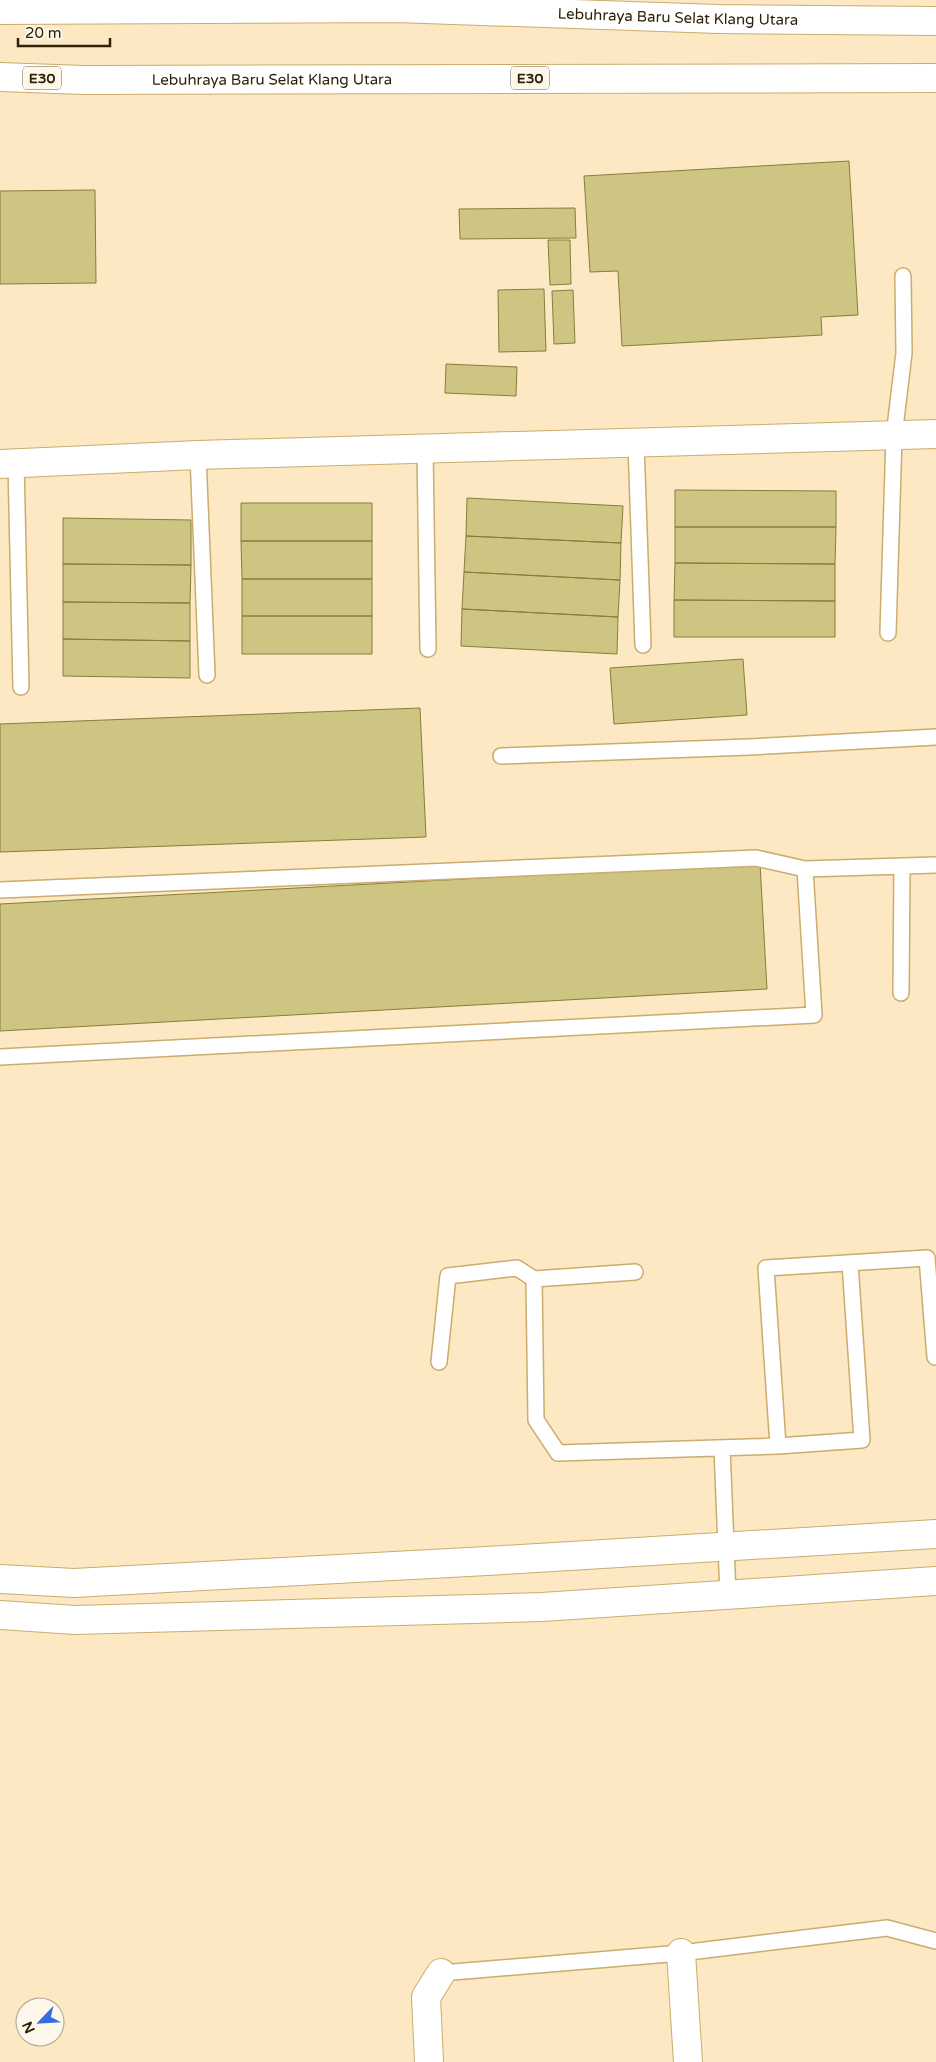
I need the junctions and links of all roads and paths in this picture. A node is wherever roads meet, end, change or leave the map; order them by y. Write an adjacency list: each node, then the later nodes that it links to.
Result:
1 (292, 0): 2 (main road)
2 (396, 8): 3 (main road, Lebuhraya Baru Selat Klang Utara); 4 (main road, Lebuhraya Baru Selat Klang Utara)
3 (0, 10)
4 (936, 20)
5 (0, 77): 7 (main road, Lebuhraya Baru Selat Klang Utara / E30)
6 (936, 78): 7 (main road, Lebuhraya Baru Selat Klang Utara / E30)
7 (84, 80): 8 (main road)
8 (0, 92)
9 (903, 276): 11 (lane)
10 (936, 434): 11 (main road)
11 (894, 436): 12 (main road); 16 (lane)
12 (636, 443): 13 (main road); 17 (lane)
13 (425, 449): 14 (main road); 18 (lane)
14 (198, 455): 15 (main road); 19 (lane)
15 (8, 464): 20 (lane)
16 (888, 633)
17 (643, 644)
18 (428, 650)
19 (207, 675)
20 (21, 687)
21 (936, 737): 22 (lane)
22 (501, 756)
23 (936, 865): 24 (lane)
24 (902, 866): 25 (lane); 27 (lane)
25 (805, 869): 26 (lane); 28 (lane)
26 (0, 890)
27 (902, 993)
28 (0, 1057)
29 (850, 1263): 32 (lane); 34 (lane); 34 (lane)
30 (635, 1272): 31 (lane)
31 (534, 1279): 33 (lane); 35 (lane)
32 (935, 1357)
33 (439, 1362)
34 (778, 1446): 35 (lane)
35 (722, 1448): 37 (lane)
36 (933, 1532): 37 (main road)
37 (726, 1546): 38 (main road); 40 (lane)
38 (0, 1579)
39 (931, 1584): 40 (main road)
40 (728, 1595): 41 (main road)
41 (0, 1615)
42 (936, 1941): 43 (lane)
43 (681, 1954): 44 (lane); 46 (main road)
44 (441, 1973): 45 (main road)
45 (429, 2062)
46 (688, 2062)

